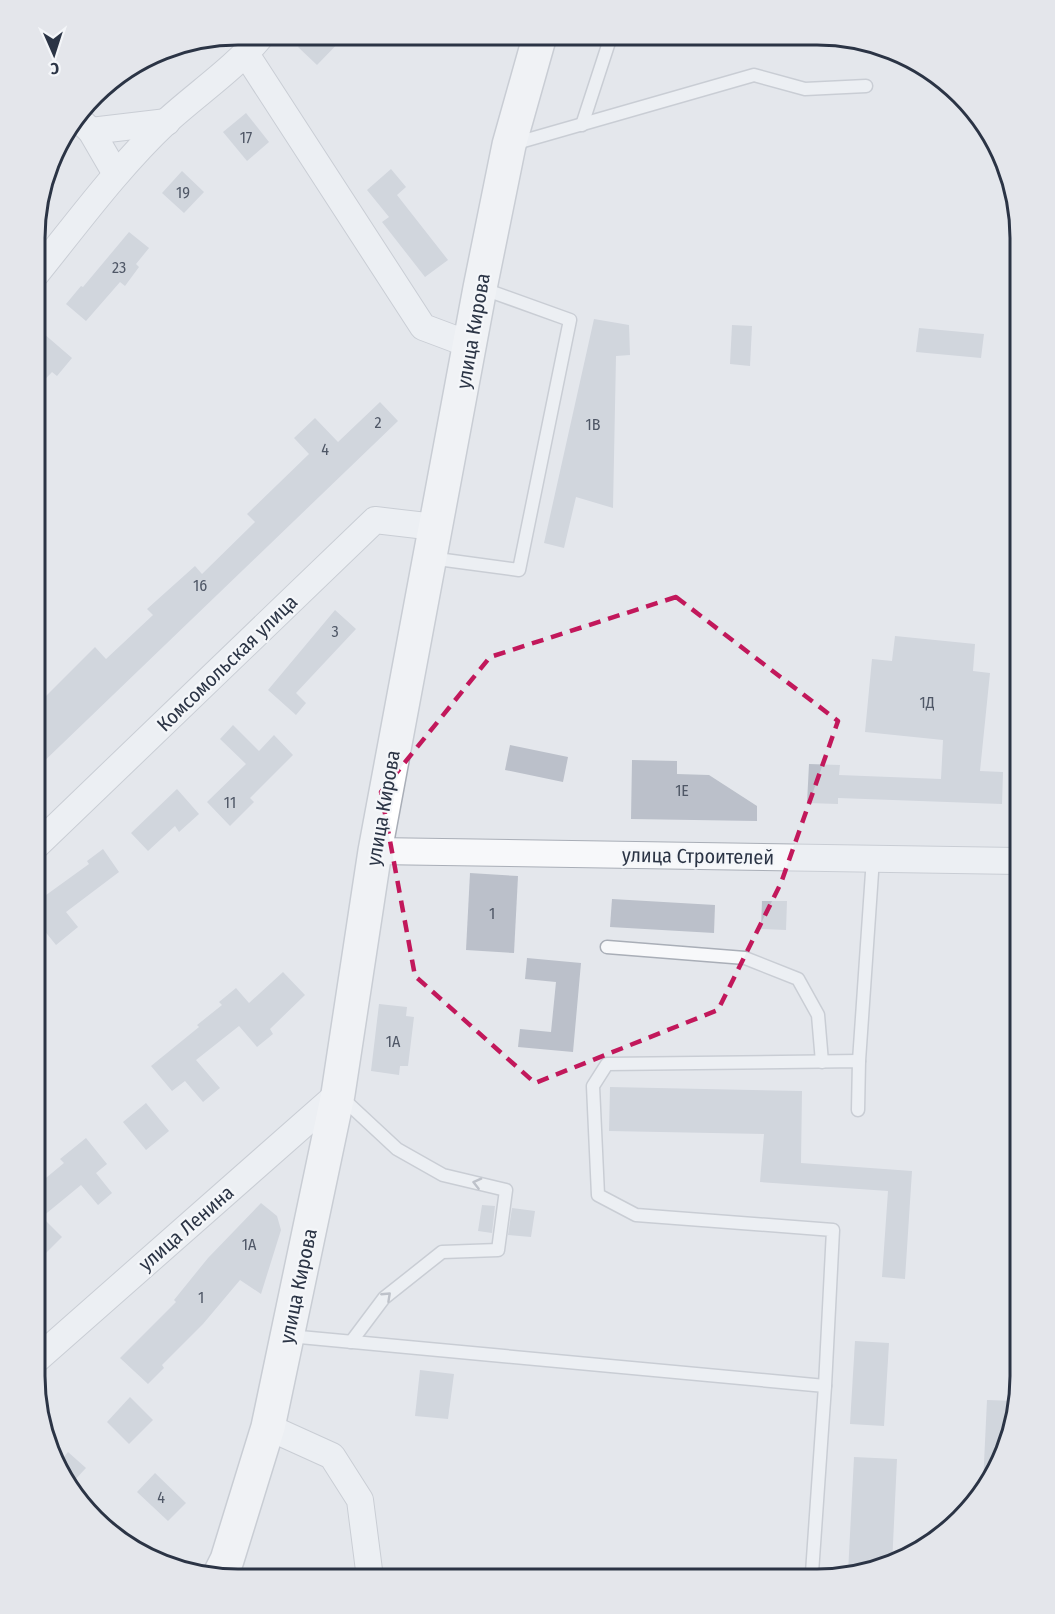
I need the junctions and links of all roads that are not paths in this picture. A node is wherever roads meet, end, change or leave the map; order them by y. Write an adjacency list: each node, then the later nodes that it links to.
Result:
1 (253, 45): 4 (street)
2 (537, 45): 9 (main road, улица Кирова)
3 (608, 45): 8 (lane)
4 (246, 54): 6 (street); 13 (street)
5 (866, 86): 8 (lane)
6 (166, 122): 7 (street); 10 (street)
7 (84, 124): 10 (street)
8 (582, 125): 9 (lane)
9 (509, 145): 12 (main road, улица Кирова)
10 (116, 174): 11 (street)
11 (45, 263)
12 (480, 288): 13 (main road, улица Кирова); 14 (lane)
13 (471, 345): 14 (main road, улица Кирова)
14 (432, 542): 15 (street, Комсомольская улица); 16 (main road, улица Кирова)
15 (45, 837)
16 (375, 851): 17 (street, улица Строителей); 22 (main road, улица Кирова)
17 (873, 858): 18 (street, улица Строителей); 20 (lane)
18 (1010, 861)
19 (607, 946): 21 (lane)
20 (859, 1061): 21 (lane); 23 (lane)
21 (822, 1062): 27 (lane)
22 (338, 1094): 24 (main road, улица Кирова); 25 (lane, one-way to 22); 26 (street, улица Ленина)
23 (858, 1110)
24 (288, 1336): 25 (lane); 28 (main road, улица Кирова)
25 (351, 1342): 27 (lane)
26 (45, 1351)
27 (825, 1386): 31 (lane)
28 (268, 1427): 29 (main road, улица Кирова); 30 (street)
29 (223, 1568)
30 (369, 1569)
31 (813, 1569)

